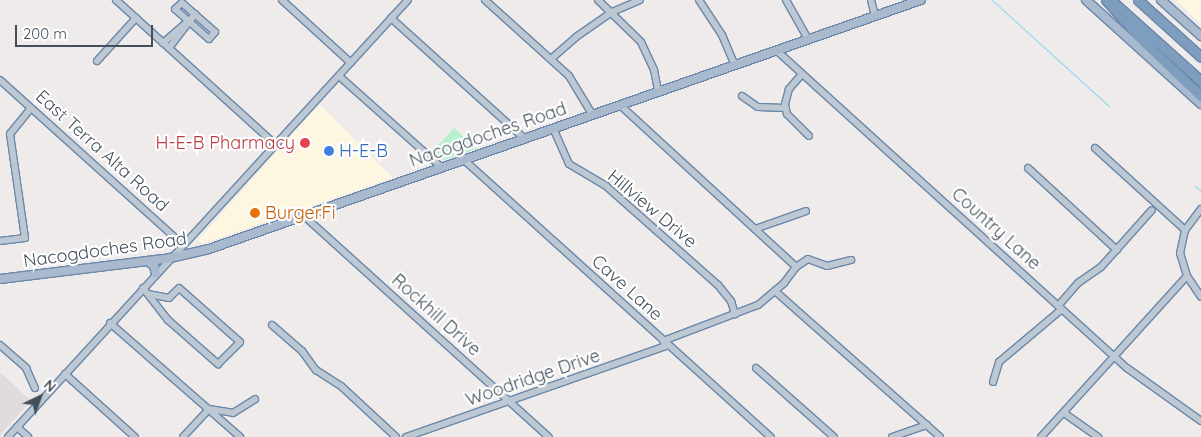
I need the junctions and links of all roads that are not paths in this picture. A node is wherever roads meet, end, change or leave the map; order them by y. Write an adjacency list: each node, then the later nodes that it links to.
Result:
1 (116, 0): 19 (street)
2 (282, 0): 33 (street)
3 (485, 0): 31 (street)
4 (598, 0): 16 (street)
5 (640, 0): 16 (street)
6 (699, 0): 34 (street)
7 (786, 0): 26 (street)
8 (871, 0): 18 (street)
9 (1086, 0): 42 (main road)
10 (1106, 0): 41 (highway)
11 (1111, 0): 38 (highway)
12 (1138, 0): 30 (highway)
13 (1160, 0): 25 (main road)
14 (404, 1): 20 (street)
15 (917, 1): 18 (main road, Nacogdoches Road)
16 (612, 12): 31 (street); 39 (street)
17 (194, 14): 21 (street); 21 (street); 22 (street)
18 (875, 16): 26 (main road, Nacogdoches Road)
19 (136, 18): 27 (street); 32 (street)
20 (391, 18): 33 (street); 49 (street)
21 (188, 21): 23 (street); 24 (street)
22 (206, 25): 24 (street); 24 (street)
23 (179, 31): 27 (street); 28 (street)
24 (200, 32)
25 (1201, 36)
26 (808, 40): 29 (main road, Nacogdoches Road)
27 (163, 43): 28 (street)
28 (169, 48): 50 (street)
29 (776, 50): 34 (main road, Nacogdoches Road); 35 (street, Country Lane)
30 (1201, 57)
31 (551, 59): 46 (street)
32 (97, 62)
33 (351, 63): 36 (street)
34 (735, 65): 39 (main road, Nacogdoches Road)
35 (802, 74): 45 (street); 75 (street, Country Lane)
36 (339, 76): 50 (street); 53 (street)
37 (0, 80): 44 (street, East Terra Alta Road)
38 (1201, 81)
39 (658, 92): 43 (main road, Nacogdoches Road)
40 (742, 96): 45 (street)
41 (1201, 96)
42 (1201, 104)
43 (620, 105): 46 (main road, Nacogdoches Road); 59 (street)
44 (31, 108): 61 (street); 62 (street, East Terra Alta Road)
45 (785, 108): 48 (street)
46 (592, 114): 47 (main road, Nacogdoches Road)
47 (553, 128): 49 (main road, Nacogdoches Road); 76 (street, Hillview Drive)
48 (809, 136)
49 (524, 138): 52 (main road, Nacogdoches Road)
50 (277, 146): 62 (street)
51 (1095, 148): 60 (street)
52 (463, 159): 53 (main road, Nacogdoches Road); 79 (street, Cave Lane)
53 (441, 167): 58 (main road, Nacogdoches Road)
54 (1028, 168): 63 (street)
55 (1201, 209): 60 (street)
56 (1152, 210): 63 (street)
57 (806, 211): 59 (street)
58 (303, 215): 64 (main road, Nacogdoches Road); 87 (street, Rockhill Drive)
59 (755, 229): 67 (street)
60 (1185, 230): 69 (street)
61 (0, 241)
62 (183, 245): 64 (street)
63 (1117, 250): 75 (street)
64 (170, 258): 66 (main road, Nacogdoches Road); 68 (street)
65 (850, 260): 67 (street)
66 (148, 261): 68 (main road); 70 (main road, Nacogdoches Road)
67 (796, 267): 72 (street, Woodridge Drive)
68 (156, 274): 71 (street)
69 (1187, 276): 74 (street); 81 (street)
70 (0, 279)
71 (143, 288): 73 (street); 77 (street)
72 (775, 291): 76 (street, Woodridge Drive); 91 (street)
73 (149, 294): 73 (street)
74 (1201, 297)
75 (1060, 307): 81 (street, Country Lane); 84 (street)
76 (735, 314): 79 (street, Woodridge Drive)
77 (110, 323): 83 (street); 88 (street)
78 (272, 325): 98 (street)
79 (666, 343): 87 (street, Woodridge Drive); 101 (street, Cave Lane)
80 (0, 344): 85 (street)
81 (1114, 356): 89 (street); 90 (street, Country Lane)
82 (756, 368): 102 (street)
83 (65, 374): 92 (street); 95 (street)
84 (993, 382)
85 (35, 388)
86 (254, 400): 88 (street)
87 (508, 401): 99 (street, Woodridge Drive); 100 (street, Rockhill Drive)
88 (209, 409): 96 (street); 97 (street)
89 (1064, 413): 105 (street); 106 (street)
90 (1201, 422)
91 (927, 425): 103 (street); 104 (street)
92 (17, 426): 93 (street); 94 (street)
93 (8, 437)
94 (28, 437)
95 (135, 437)
96 (182, 437)
97 (240, 437)
98 (396, 437)
99 (406, 437)
100 (549, 437)
101 (771, 437)
102 (834, 437)
103 (892, 437)
104 (940, 437)
105 (1042, 437)
106 (1098, 437)

